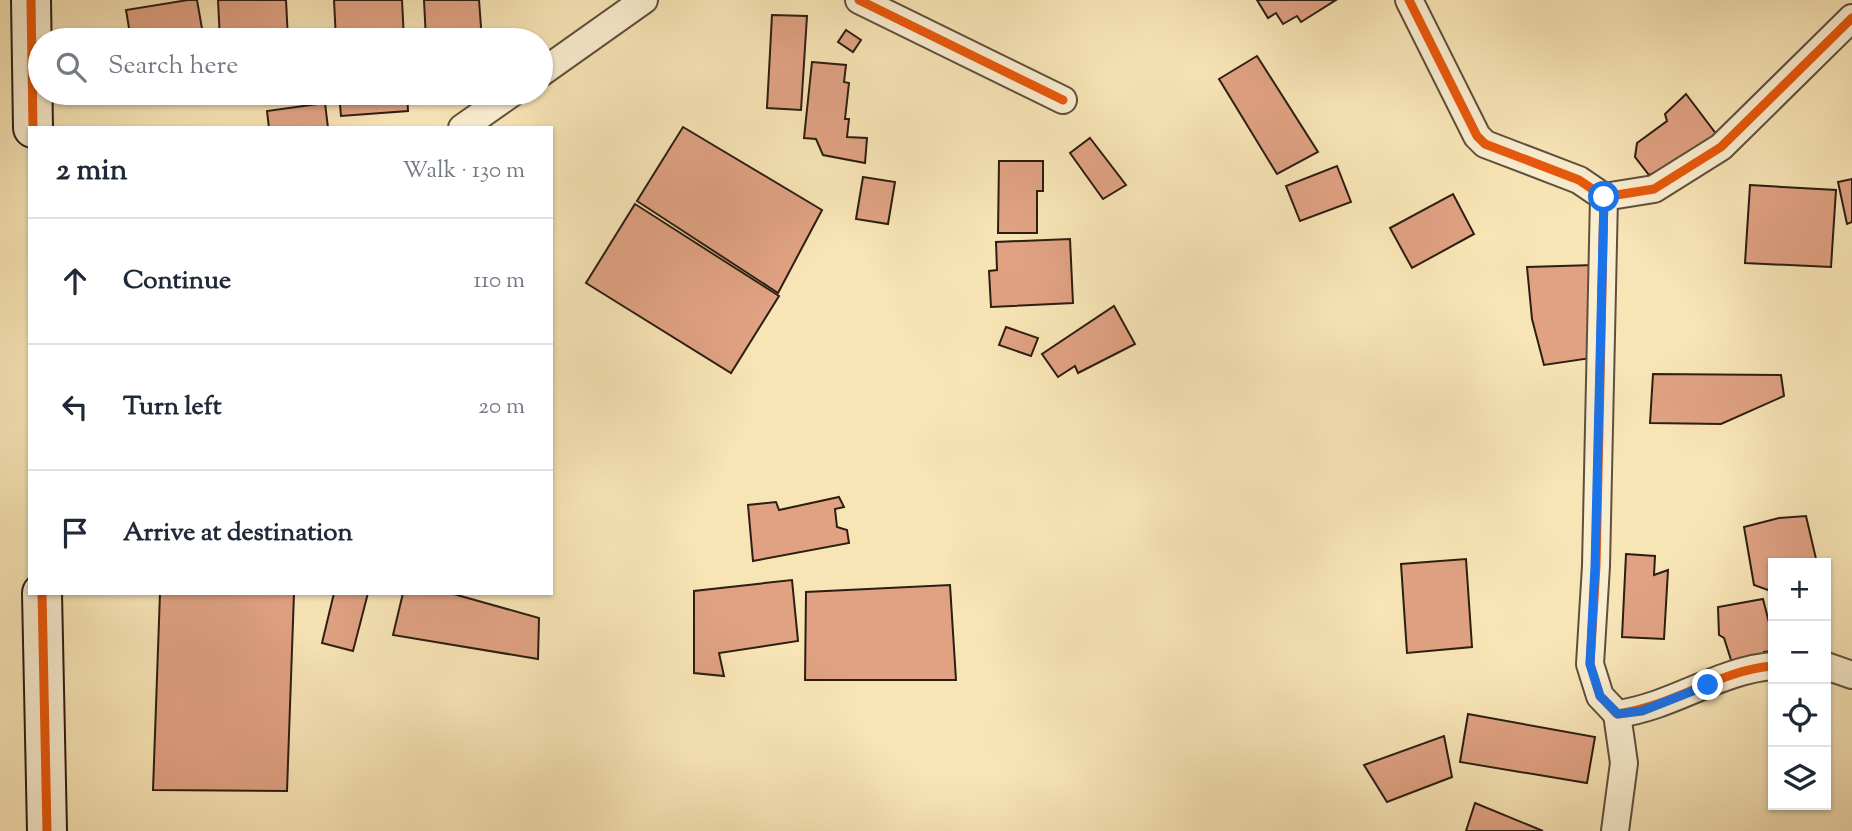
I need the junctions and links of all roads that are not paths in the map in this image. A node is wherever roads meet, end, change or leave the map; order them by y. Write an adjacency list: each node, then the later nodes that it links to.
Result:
1 (31, 0): 6 (street)
2 (644, 0): 7 (street)
3 (859, 0): 8 (street)
4 (1409, 0): 13 (street)
5 (1852, 18): 13 (street)
6 (31, 28)
7 (553, 64)
8 (1063, 100)
9 (33, 105): 11 (street)
10 (495, 105): 12 (street)
11 (33, 126)
12 (465, 126)
13 (1604, 197): 18 (street)
14 (42, 595): 19 (street)
15 (1768, 666): 18 (street)
16 (1831, 668): 17 (street)
17 (1852, 675)
18 (1618, 714): 20 (street)
19 (47, 831)
20 (1615, 831)

